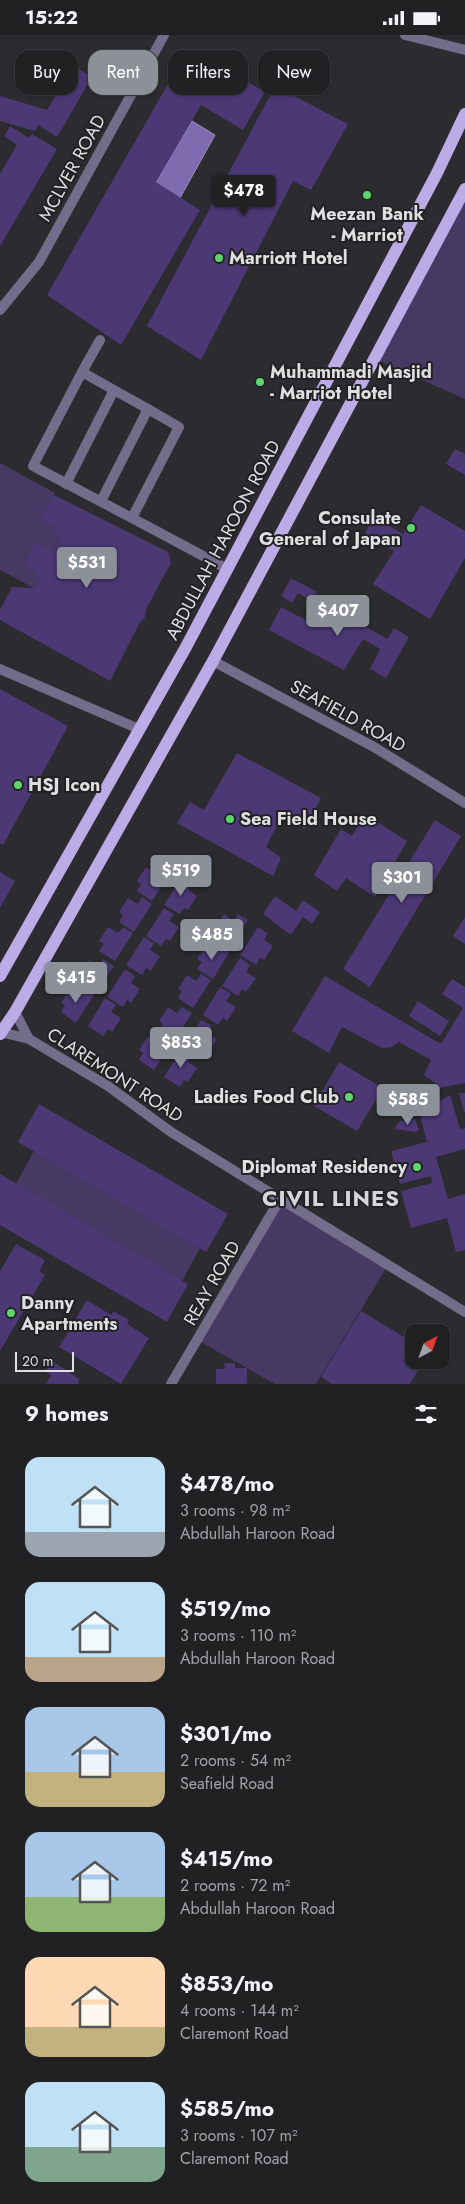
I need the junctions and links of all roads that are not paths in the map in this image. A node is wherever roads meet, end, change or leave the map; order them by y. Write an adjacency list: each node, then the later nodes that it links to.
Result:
1 (164, 35): 6 (street, MCLVER ROAD)
2 (406, 35): 3 (street)
3 (465, 50)
4 (465, 113): 14 (main road, ABDULLAH HAROON ROAD)
5 (465, 189): 15 (main road)
6 (0, 310)
7 (100, 340): 8 (street)
8 (82, 372): 9 (street); 11 (street)
9 (114, 390): 10 (street); 11 (street)
10 (148, 409): 12 (street); 13 (street)
11 (66, 483): 12 (street)
12 (101, 501): 13 (street)
13 (132, 518): 14 (street)
14 (227, 569): 17 (main road, ABDULLAH HAROON ROAD)
15 (213, 661): 18 (street, SEAFIELD ROAD); 20 (main road)
16 (0, 669): 17 (street)
17 (139, 729): 19 (main road, ABDULLAH HAROON ROAD)
18 (465, 803)
19 (0, 976)
20 (15, 1012): 21 (main road); 22 (street, CLAREMONT ROAD)
21 (1, 1033): 22 (street)
22 (29, 1039): 23 (street, CLAREMONT ROAD)
23 (280, 1199): 24 (street, CLAREMONT ROAD); 25 (street, REAY ROAD)
24 (465, 1312)
25 (171, 1384)

